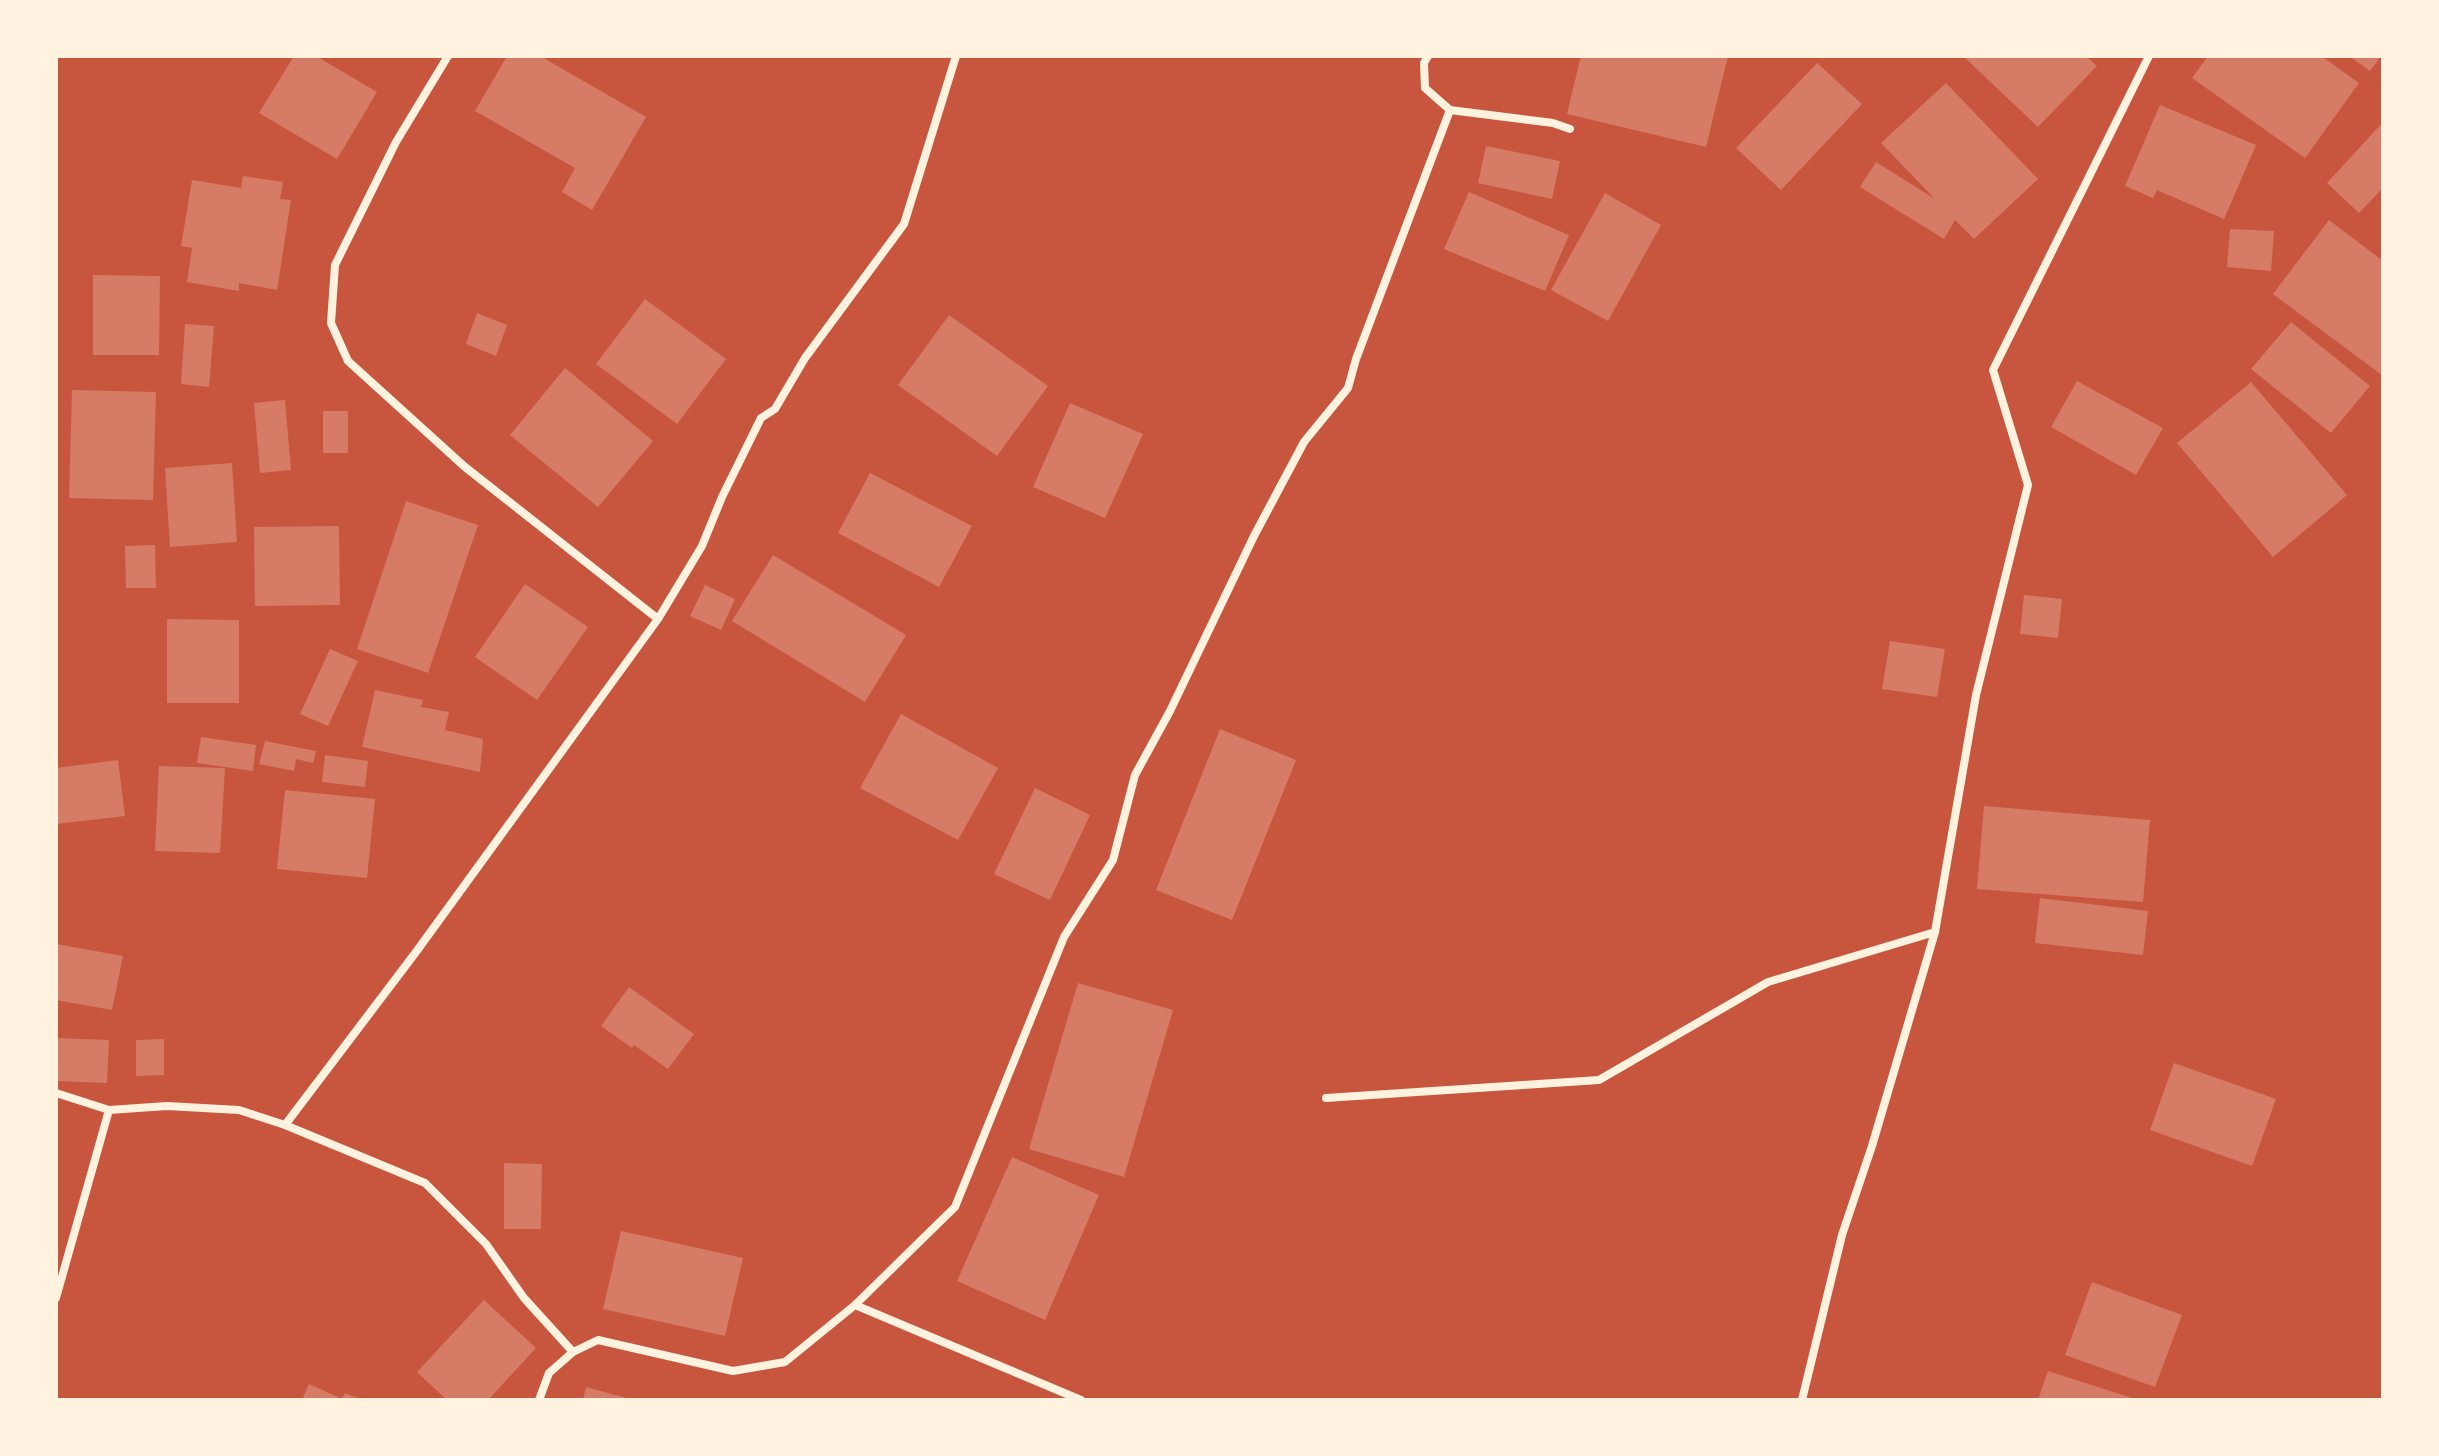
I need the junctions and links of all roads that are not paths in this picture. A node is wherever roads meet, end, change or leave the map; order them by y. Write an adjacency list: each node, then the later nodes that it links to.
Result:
1 (448, 56): 7 (street)
2 (956, 56): 7 (street)
3 (1428, 56): 5 (street)
4 (2149, 56): 8 (street)
5 (1450, 110): 6 (street); 14 (street)
6 (1570, 129)
7 (658, 619): 12 (street)
8 (1935, 932): 10 (street); 18 (street)
9 (56, 1093): 11 (street)
10 (1326, 1098)
11 (109, 1110): 12 (street); 13 (street)
12 (285, 1125): 15 (street)
13 (56, 1298)
14 (855, 1305): 15 (street); 17 (street)
15 (573, 1352): 16 (street)
16 (539, 1400)
17 (1081, 1400)
18 (1802, 1400)

